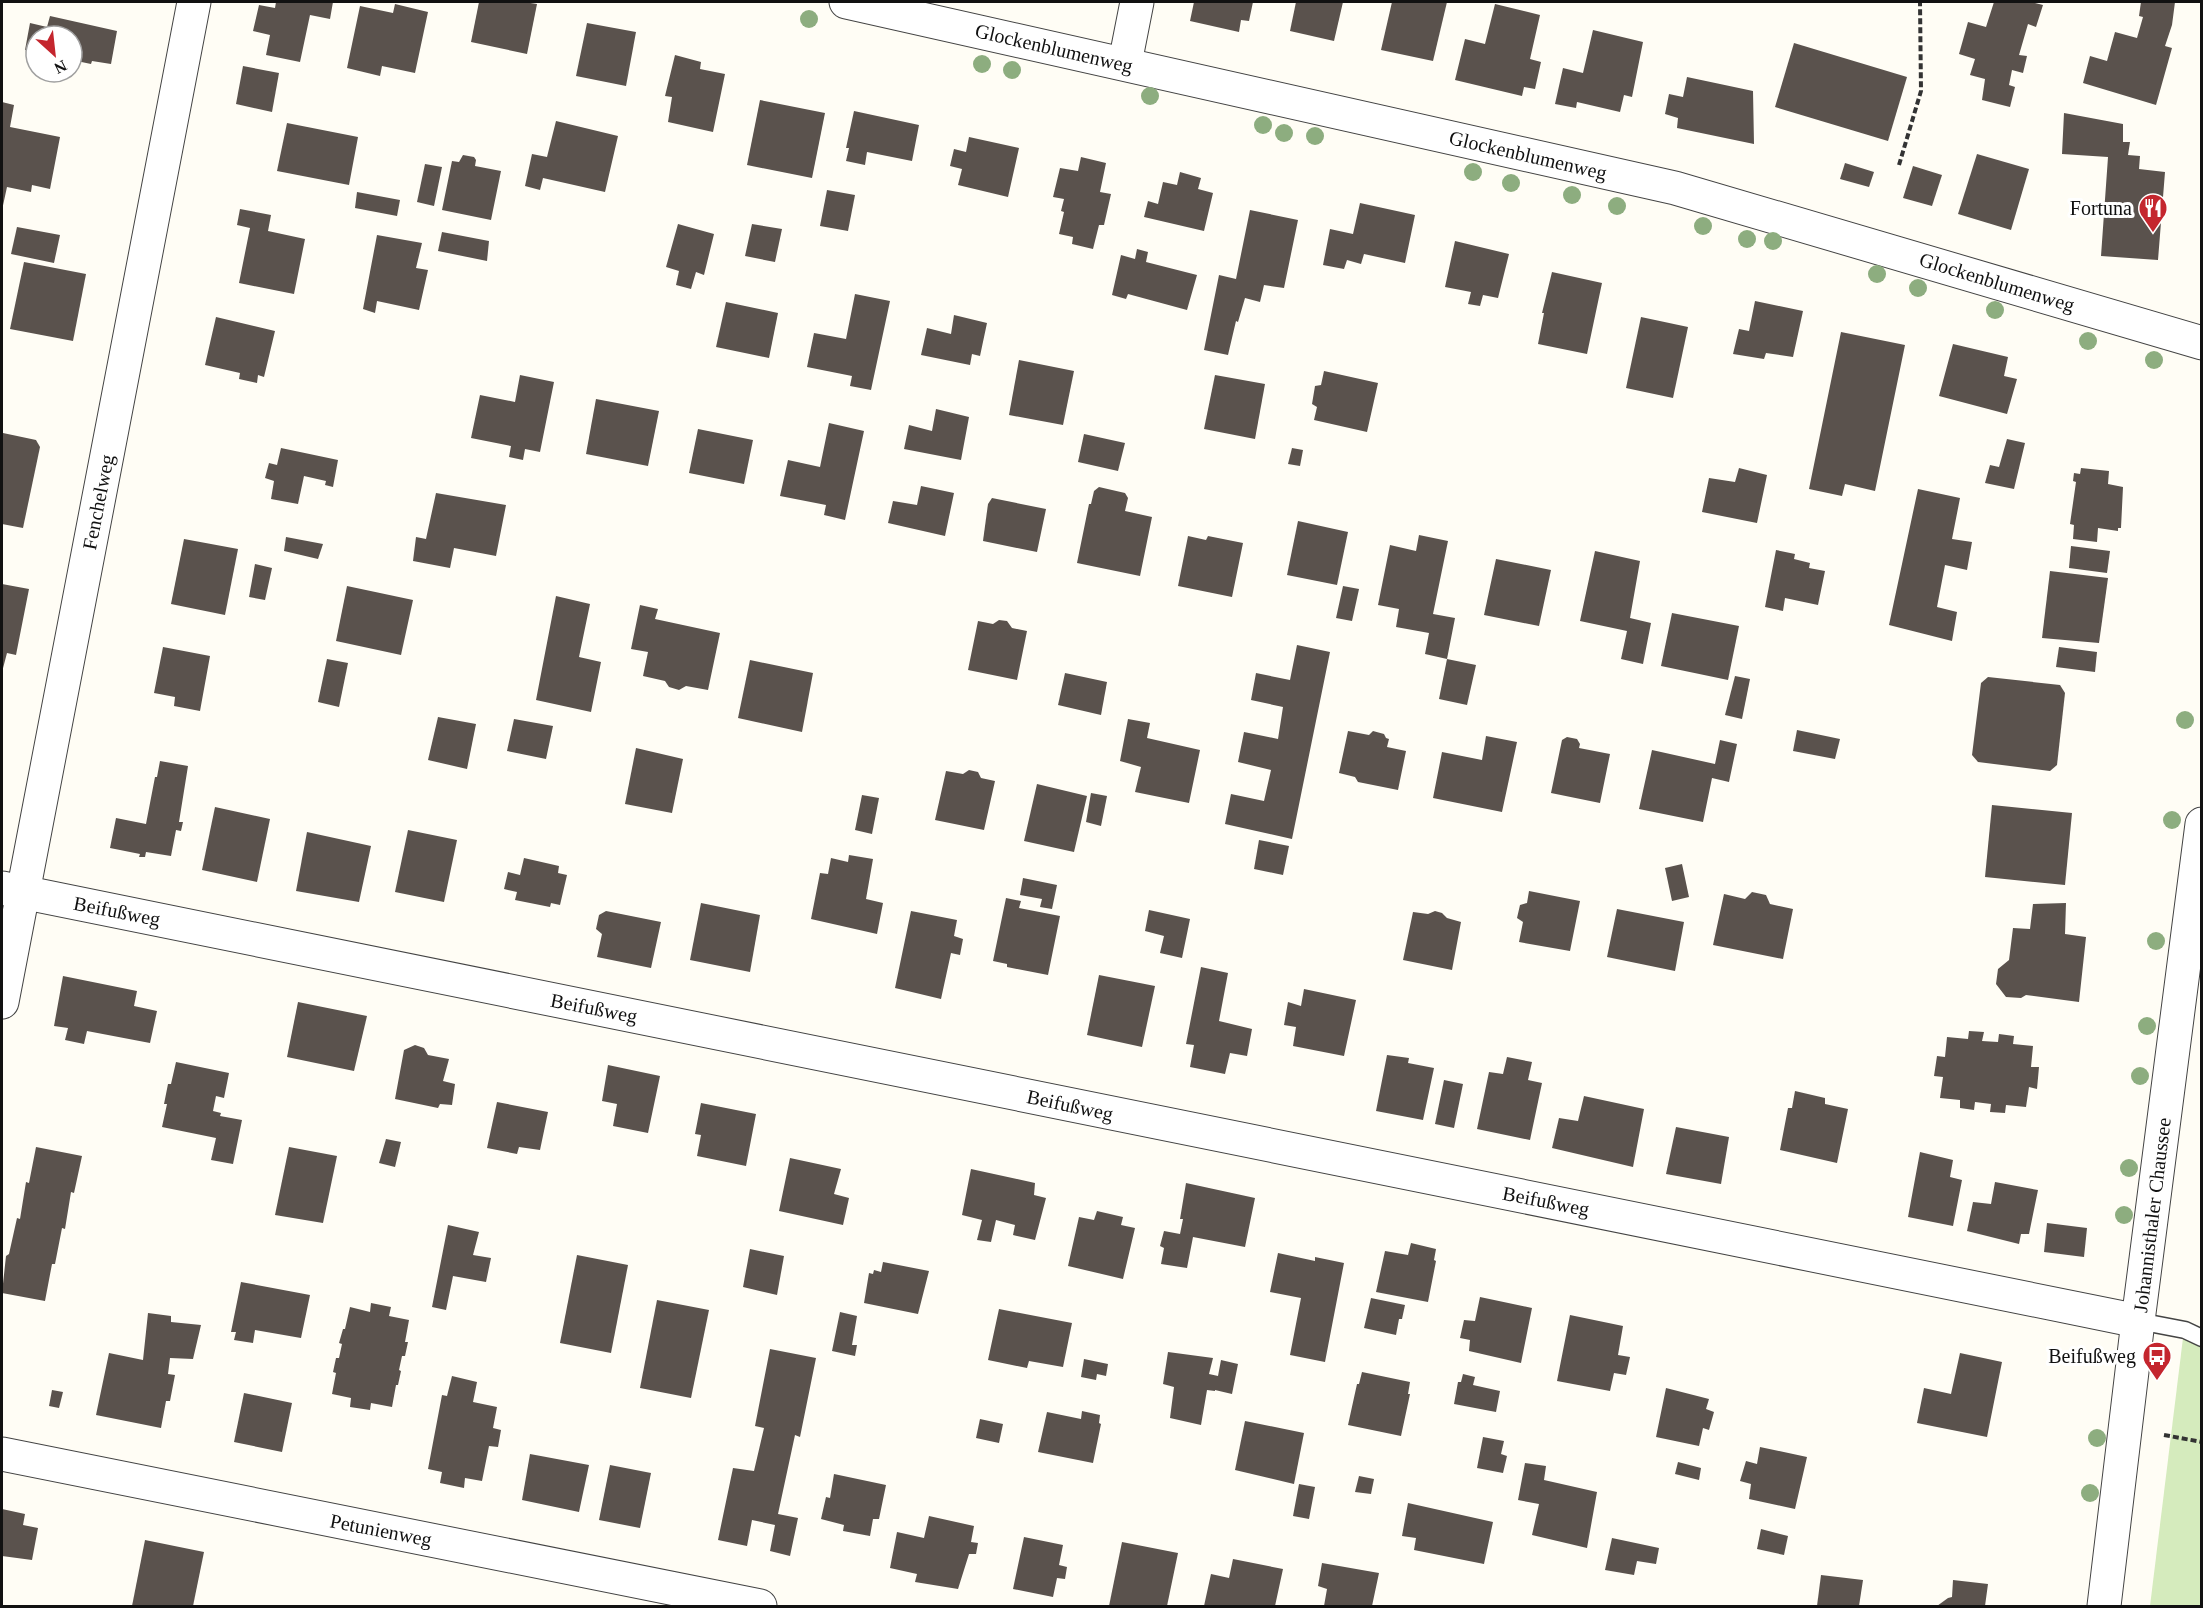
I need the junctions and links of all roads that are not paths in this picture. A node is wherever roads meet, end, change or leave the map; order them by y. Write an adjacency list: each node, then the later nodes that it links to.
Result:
1 (194, 2): 8 (street, Fenchelweg)
2 (846, 2): 4 (street, Glockenblumenweg)
3 (1137, 2): 4 (street)
4 (1125, 63): 5 (street, Glockenblumenweg)
5 (2202, 343)
6 (2202, 824): 7 (street, Johannisthaler Chaussee)
7 (2198, 878): 10 (street, Johannisthaler Chaussee)
8 (12, 890): 9 (street, Fenchelweg); 10 (street, Beifußweg)
9 (2, 1002)
10 (2138, 1321): 11 (lane); 14 (street, Johannisthaler Chaussee)
11 (2202, 1338)
12 (2, 1454): 13 (street, Petunienweg)
13 (760, 1606)
14 (2104, 1606)

